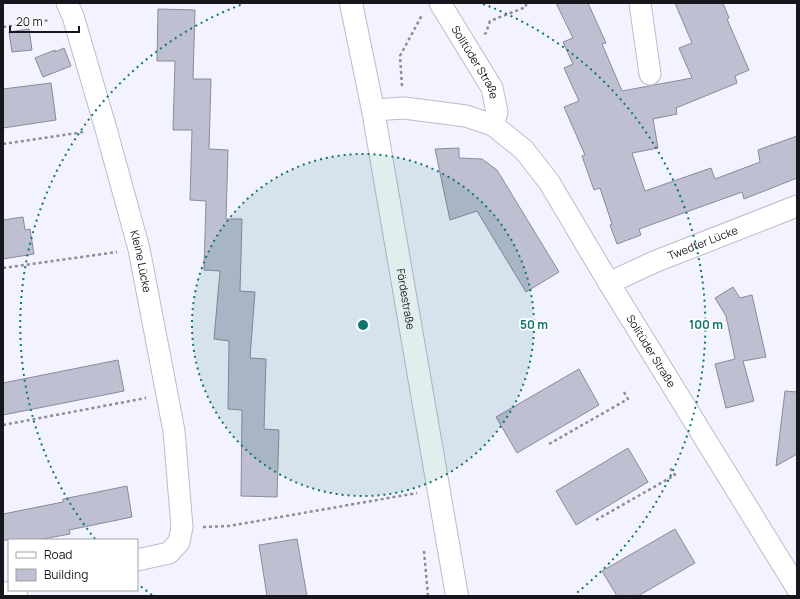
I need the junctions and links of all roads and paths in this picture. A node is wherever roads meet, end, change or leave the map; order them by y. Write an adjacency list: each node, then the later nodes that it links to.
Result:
1 (351, 3): 11 (main road, Fördestraße)
2 (440, 3): 8 (street, Solitüder Straße)
3 (526, 3): 8 (path)
4 (640, 3): 9 (street)
5 (70, 10): 7 (path); 13 (street, Kleine Lücke)
6 (423, 14): 10 (path)
7 (3, 27)
8 (466, 45): 12 (street, Solitüder Straße)
9 (650, 74)
10 (404, 108): 11 (street, Solitüder Straße); 12 (street, Solitüder Straße)
11 (373, 110): 24 (main road, Fördestraße)
12 (494, 125): 18 (street, Solitüder Straße)
13 (106, 129): 14 (path); 16 (street, Kleine Lücke)
14 (3, 144)
15 (797, 206): 18 (street, Twedter Lücke)
16 (139, 249): 17 (path); 26 (street, Kleine Lücke)
17 (3, 268)
18 (609, 283): 28 (street, Solitüder Straße)
19 (624, 392): 22 (path)
20 (146, 398): 21 (path)
21 (3, 425)
22 (549, 444)
23 (670, 468): 25 (path)
24 (439, 489): 26 (path); 31 (main road, Fördestraße)
25 (596, 520)
26 (182, 528): 27 (street)
27 (138, 560)
28 (797, 588)
29 (14, 591): 30 (street)
30 (3, 594)
31 (457, 596)

